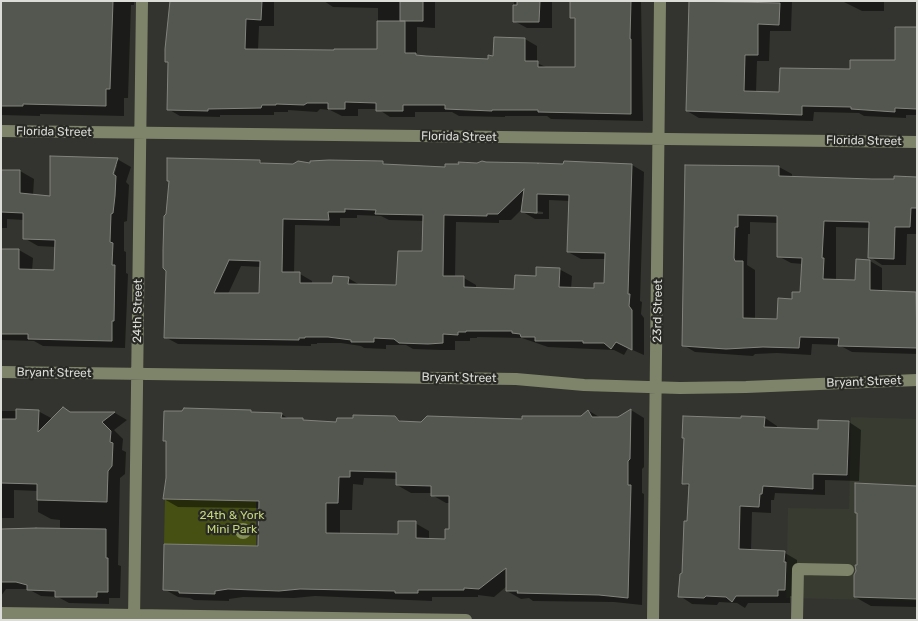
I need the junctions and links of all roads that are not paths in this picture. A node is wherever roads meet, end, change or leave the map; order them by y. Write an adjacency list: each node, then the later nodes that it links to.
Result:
1 (142, 1): 4 (street, 24th Street)
2 (660, 1): 5 (street, 23rd Street)
3 (1, 131): 4 (street, Florida Street)
4 (141, 132): 5 (street, Florida Street); 8 (street, 24th Street)
5 (660, 139): 6 (street, Florida Street); 10 (street, 23rd Street)
6 (917, 142)
7 (1, 372): 8 (street, Bryant Street)
8 (138, 374): 10 (street, Bryant Street); 13 (street, 24th Street)
9 (917, 380): 10 (street, Bryant Street)
10 (657, 387): 15 (street, 23rd Street)
11 (848, 570): 16 (street)
12 (1, 613): 13 (street)
13 (134, 617): 14 (street)
14 (466, 620)
15 (653, 620)
16 (796, 620)

